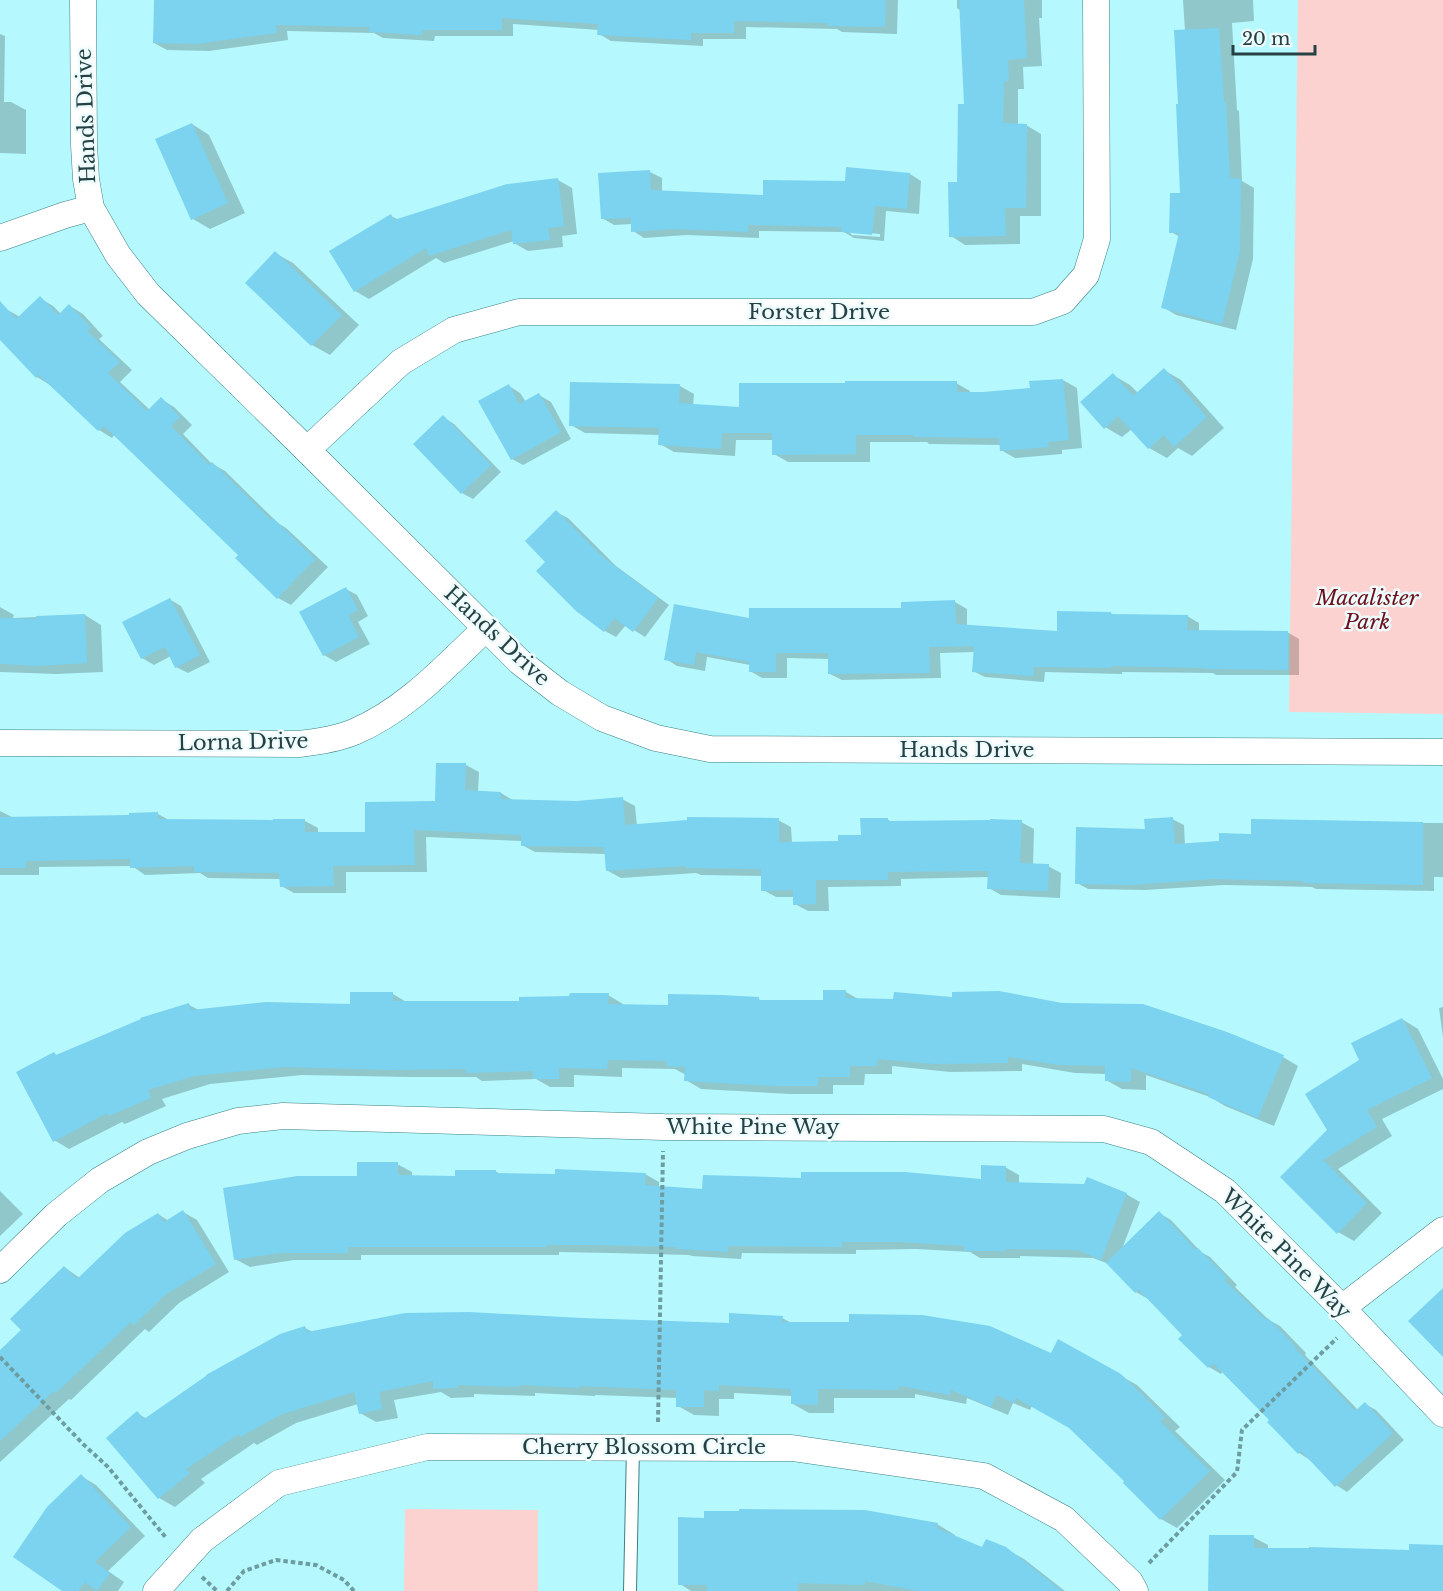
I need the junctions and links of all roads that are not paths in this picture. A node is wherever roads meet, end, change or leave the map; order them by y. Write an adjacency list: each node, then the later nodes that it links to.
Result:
1 (83, 0): 3 (street, Hands Drive)
2 (1096, 0): 5 (street, Forster Drive)
3 (91, 208): 4 (street); 5 (street, Hands Drive)
4 (0, 238)
5 (307, 450): 6 (street, Hands Drive)
6 (485, 629): 7 (street, Lorna Drive); 8 (street, Hands Drive)
7 (0, 743)
8 (1443, 752)
9 (1443, 1230): 11 (street)
10 (0, 1270): 11 (street, White Pine Way)
11 (1348, 1314): 12 (street, White Pine Way)
12 (1443, 1414)
13 (645, 1447): 14 (street, Cherry Blossom Circle); 15 (street, Cherry Blossom Circle); 16 (lane)
14 (1132, 1587)
15 (156, 1591)
16 (630, 1591)

